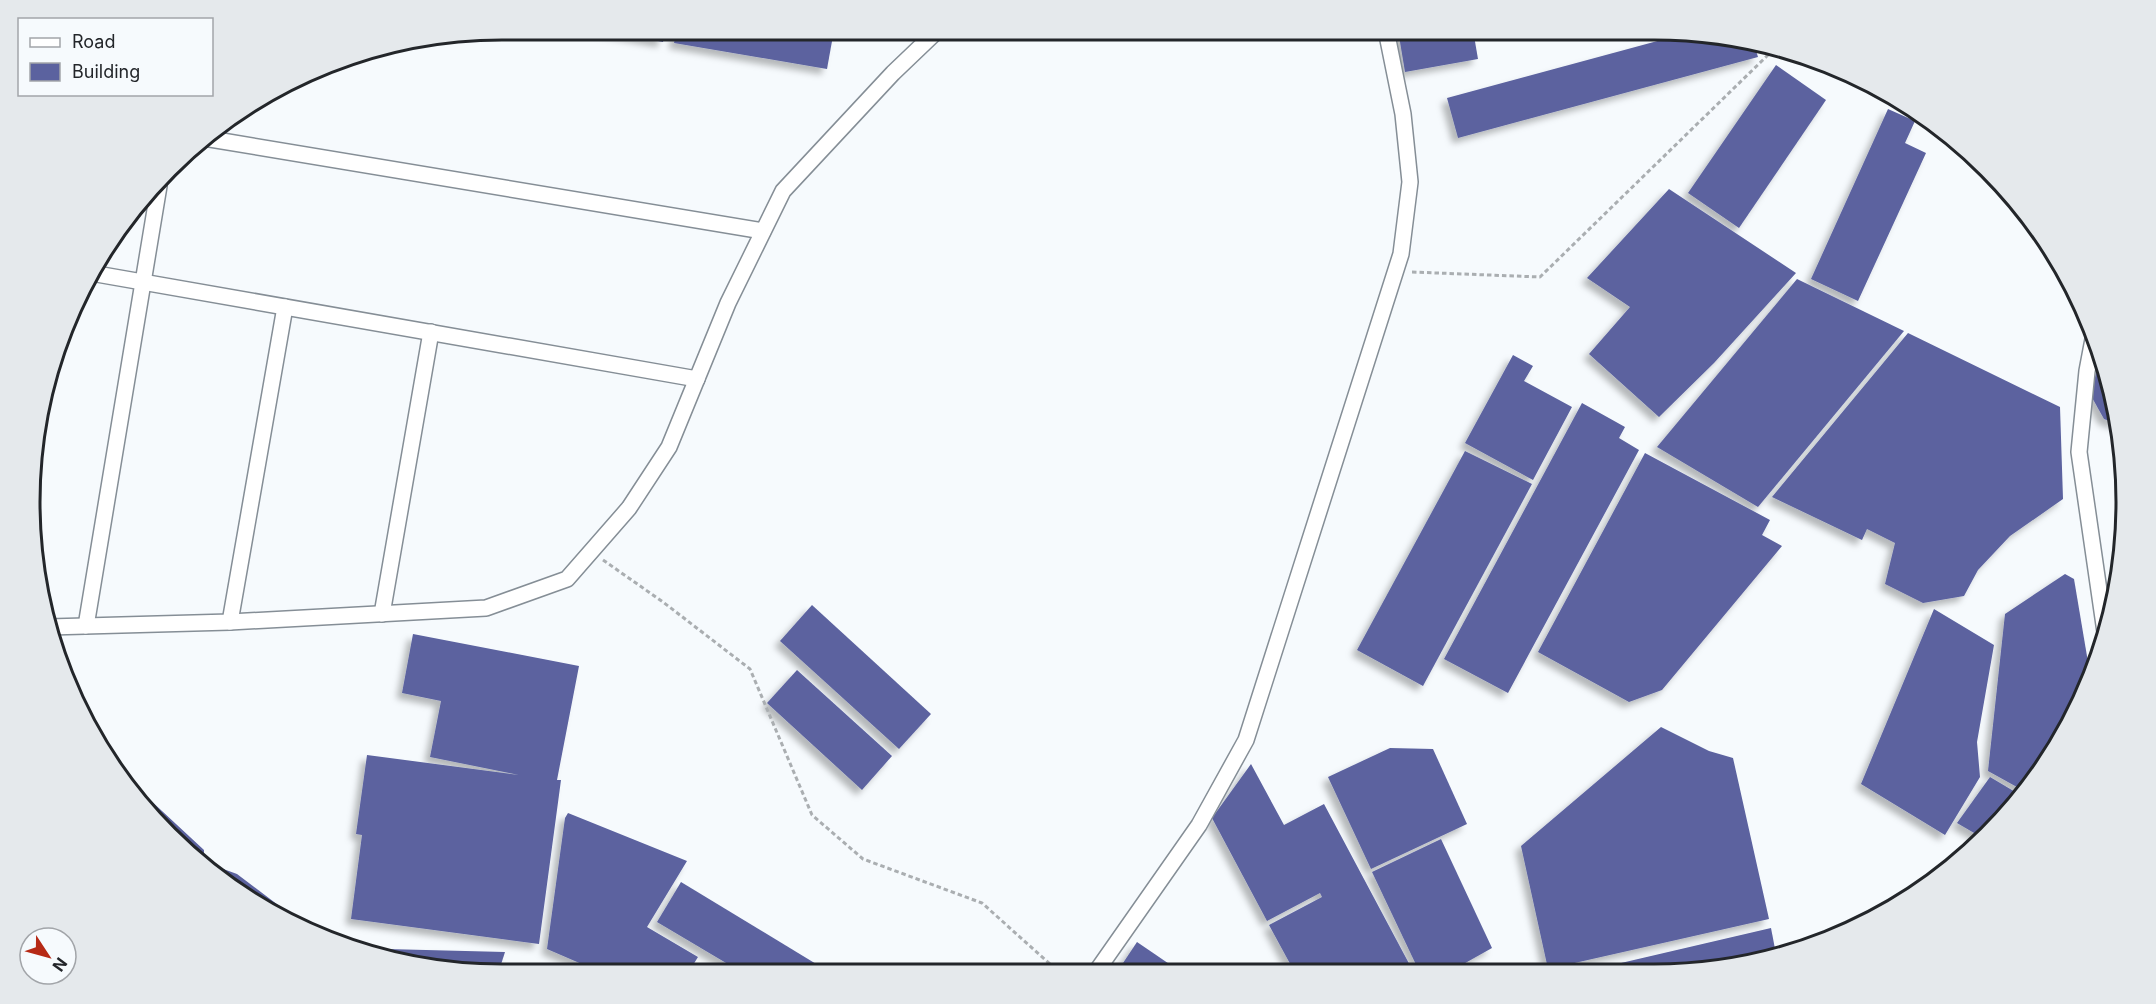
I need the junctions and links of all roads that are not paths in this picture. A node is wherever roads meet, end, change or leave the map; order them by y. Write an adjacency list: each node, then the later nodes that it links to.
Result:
1 (928, 40): 5 (street)
2 (1388, 40): 17 (street)
3 (216, 140): 5 (street)
4 (157, 195): 7 (street)
5 (763, 231): 11 (street)
6 (100, 275): 7 (street)
7 (143, 282): 8 (street); 15 (street)
8 (285, 307): 9 (street); 14 (street)
9 (431, 332): 11 (street); 13 (street)
10 (2090, 353): 12 (street)
11 (697, 379): 13 (street)
12 (2102, 612)
13 (382, 614): 14 (street)
14 (230, 622): 15 (street)
15 (86, 626): 16 (street)
16 (58, 627)
17 (1102, 964)

